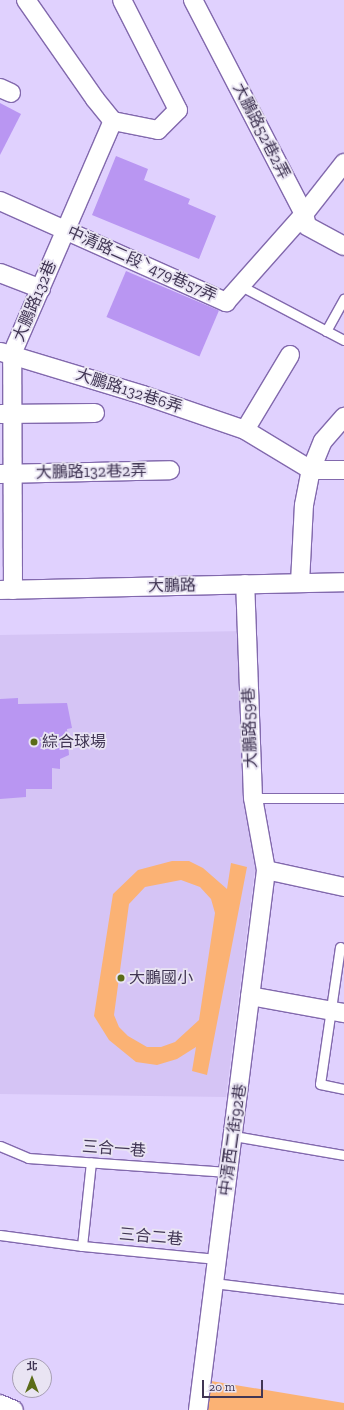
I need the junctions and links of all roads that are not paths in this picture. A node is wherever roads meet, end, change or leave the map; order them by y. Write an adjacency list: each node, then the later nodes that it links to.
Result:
1 (26, 0): 4 (street)
2 (122, 0): 4 (street)
3 (193, 0): 7 (street, 大鵬路52巷2弄)
4 (113, 121): 8 (street, 大鵬路132巷)
5 (344, 163): 7 (street, 中清路二段ˋ479巷57弄)
6 (0, 201): 8 (street, 中清路二段ˋ479巷57弄)
7 (304, 214): 9 (street, 大鵬路52巷2弄); 11 (street, 中清路二段ˋ479巷57弄)
8 (66, 230): 11 (street, 中清路二段ˋ479巷57弄); 12 (street, 大鵬路132巷)
9 (344, 246)
10 (0, 273): 12 (street)
11 (241, 286): 14 (lane)
12 (41, 289): 16 (street, 大鵬路132巷)
13 (344, 299): 14 (lane)
14 (326, 331): 15 (lane)
15 (344, 340)
16 (6, 353): 19 (street, 大鵬路132巷); 21 (street, 大鵬路132巷6弄)
17 (290, 355): 21 (street)
18 (95, 413): 19 (street)
19 (6, 414): 25 (street, 大鵬路132巷)
20 (344, 416): 23 (street)
21 (245, 430): 23 (street, 大鵬路132巷6弄)
22 (170, 470): 25 (street, 大鵬路132巷2弄)
23 (311, 470): 24 (street); 27 (street)
24 (344, 470)
25 (6, 474): 29 (street, 大鵬路132巷)
26 (344, 582): 27 (street, 大鵬路)
27 (300, 583): 28 (street, 大鵬路)
28 (245, 584): 29 (street, 大鵬路); 30 (street, 大鵬路59巷)
29 (7, 590)
30 (253, 798): 31 (lane); 32 (street, 大鵬路59巷)
31 (344, 798)
32 (266, 870): 33 (street); 35 (street, 中清西二街92巷)
33 (344, 887)
34 (340, 947): 36 (lane)
35 (250, 996): 36 (street); 38 (street, 中清西二街92巷)
36 (337, 1012): 37 (lane)
37 (344, 1089)
38 (234, 1136): 40 (lane); 42 (street, 中清西二街92巷)
39 (0, 1146): 41 (lane, 三合一巷)
40 (344, 1155)
41 (92, 1162): 42 (lane, 三合一巷); 44 (lane)
42 (228, 1172): 45 (street, 中清西二街92巷)
43 (0, 1235): 44 (lane, 三合二巷)
44 (82, 1246): 45 (lane, 三合二巷)
45 (217, 1259): 46 (street, 中清西二街92巷)
46 (214, 1283): 47 (lane); 50 (street, 中清西二街92巷)
47 (344, 1299)
48 (0, 1404): 49 (street)
49 (14, 1410)
50 (198, 1410)

